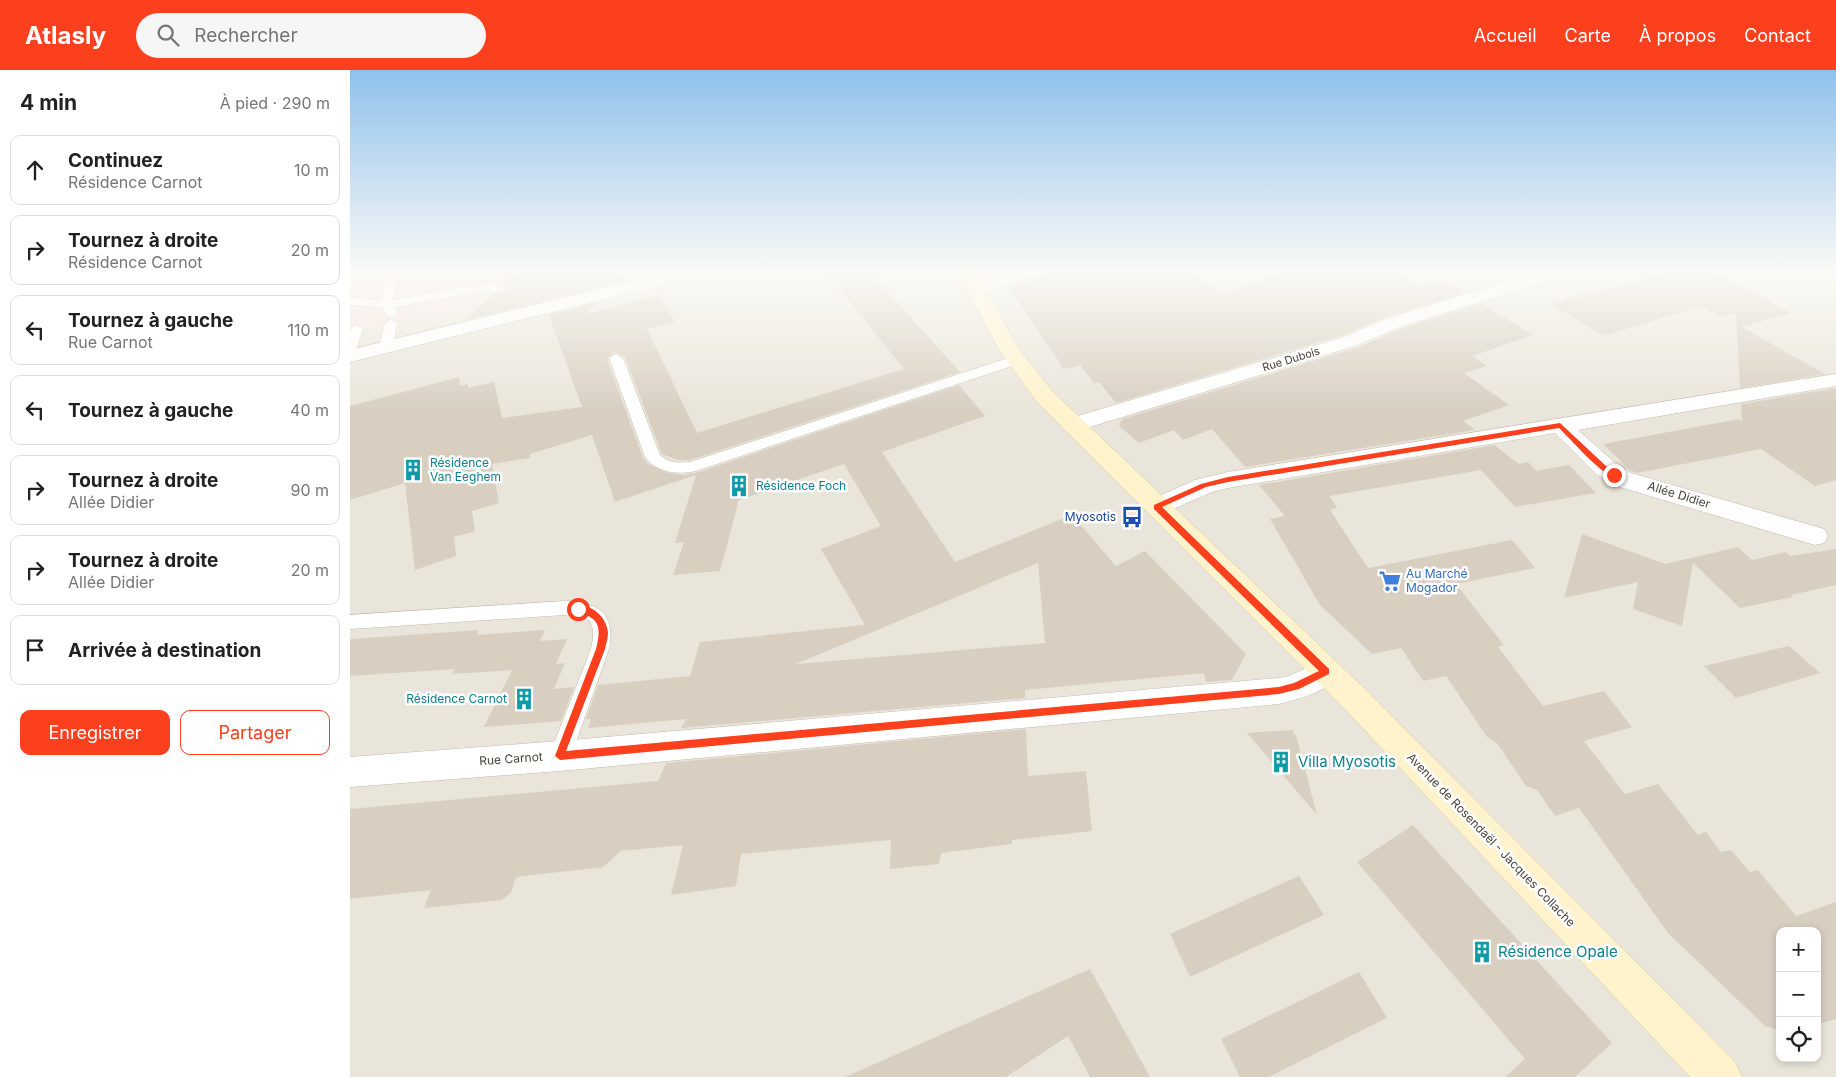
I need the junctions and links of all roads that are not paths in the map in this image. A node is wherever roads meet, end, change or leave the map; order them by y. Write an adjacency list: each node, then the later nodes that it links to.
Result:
1 (389, 317): 6 (lane)
2 (509, 317): 6 (street)
3 (992, 317): 10 (street, Avenue de Rosendaël - Jacques Collache)
4 (1412, 317): 12 (street, Rue Dubois)
5 (356, 318): 7 (lane)
6 (386, 347): 8 (street)
7 (350, 348)
8 (350, 356)
9 (616, 358): 10 (lane)
10 (1016, 360): 12 (street, Avenue de Rosendaël - Jacques Collache)
11 (1836, 380): 13 (street)
12 (1072, 425): 14 (street, Avenue de Rosendaël - Jacques Collache)
13 (1560, 425): 14 (street); 15 (street, Allée Didier)
14 (1157, 507): 17 (street, Avenue de Rosendaël - Jacques Collache)
15 (1815, 536)
16 (350, 622): 18 (lane)
17 (1326, 672): 18 (street, Rue Carnot); 20 (street, Avenue de Rosendaël - Jacques Collache)
18 (560, 756): 19 (street, Rue Carnot)
19 (350, 772)
20 (1720, 1077)

